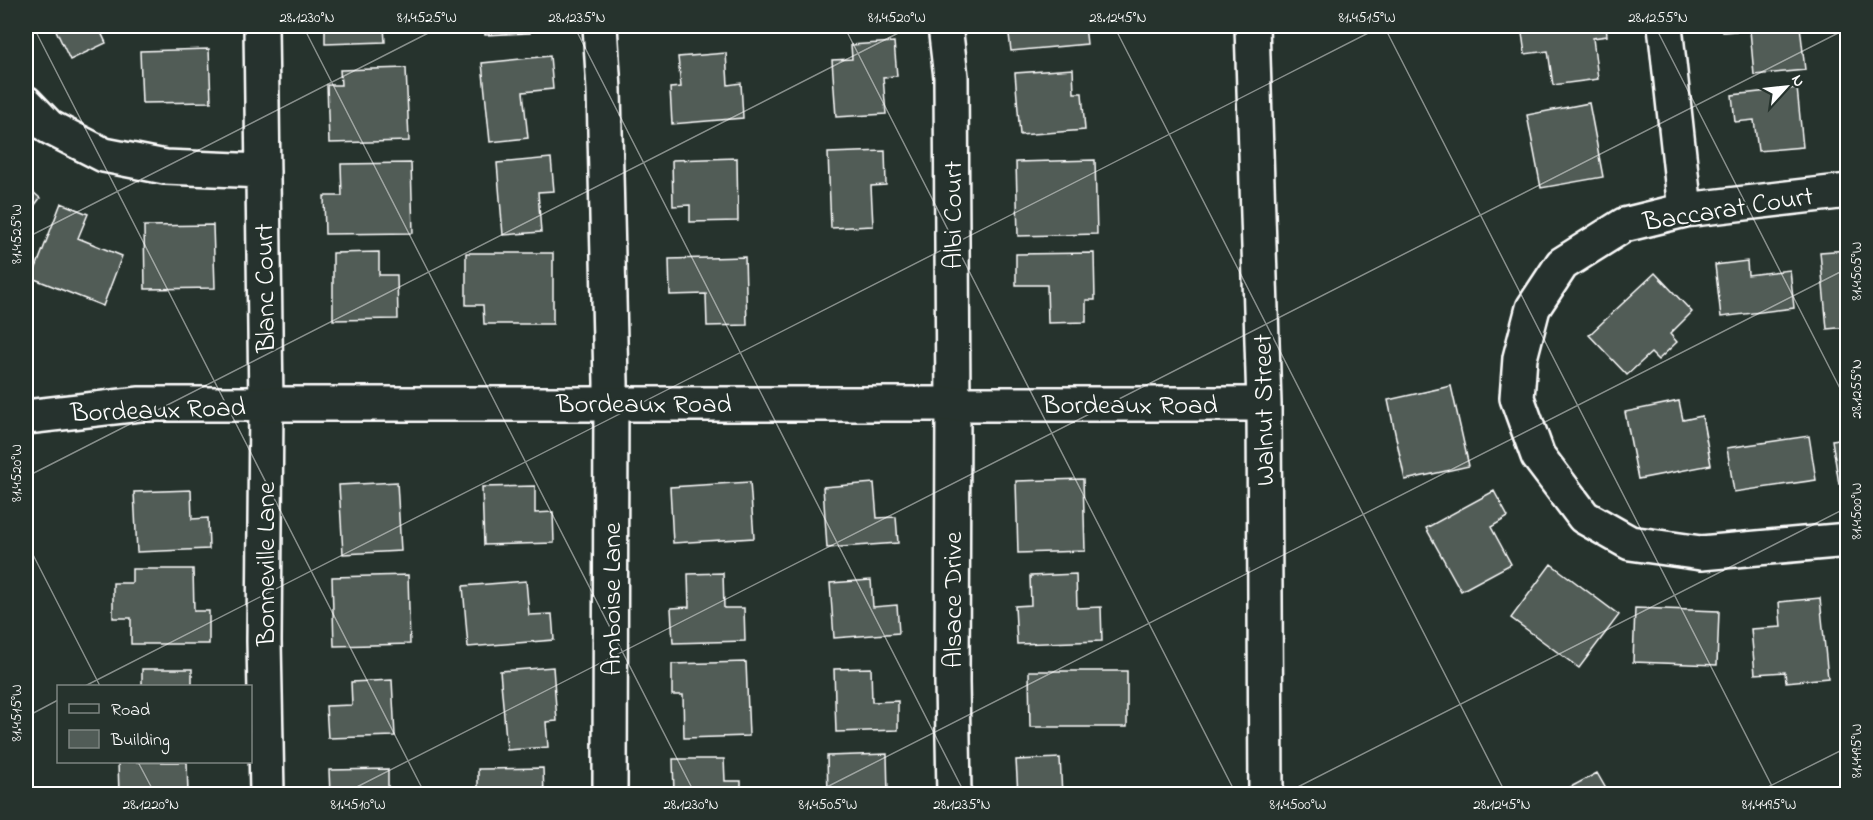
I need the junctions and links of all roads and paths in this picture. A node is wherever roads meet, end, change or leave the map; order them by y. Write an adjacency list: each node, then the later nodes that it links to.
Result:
1 (261, 26): 7 (street, Blanc Court)
2 (600, 26): 10 (street)
3 (945, 26): 13 (street, Albi Court)
4 (1252, 26): 11 (street, Walnut Street)
5 (1665, 26): 9 (street)
6 (26, 103): 7 (street)
7 (262, 171): 12 (street, Blanc Court)
8 (1848, 190): 9 (street, Baccarat Court)
9 (1685, 210): 15 (street, Baccarat Court)
10 (611, 403): 12 (street, Bordeaux Road); 13 (street, Bordeaux Road); 17 (street, Amboise Lane)
11 (1263, 404): 13 (street, Bordeaux Road); 19 (street, Walnut Street)
12 (266, 405): 14 (street, Bordeaux Road); 16 (street, Bonneville Lane)
13 (953, 405): 18 (street, Alsace Drive)
14 (26, 417)
15 (1848, 540)
16 (267, 795)
17 (610, 795)
18 (954, 795)
19 (1266, 795)

